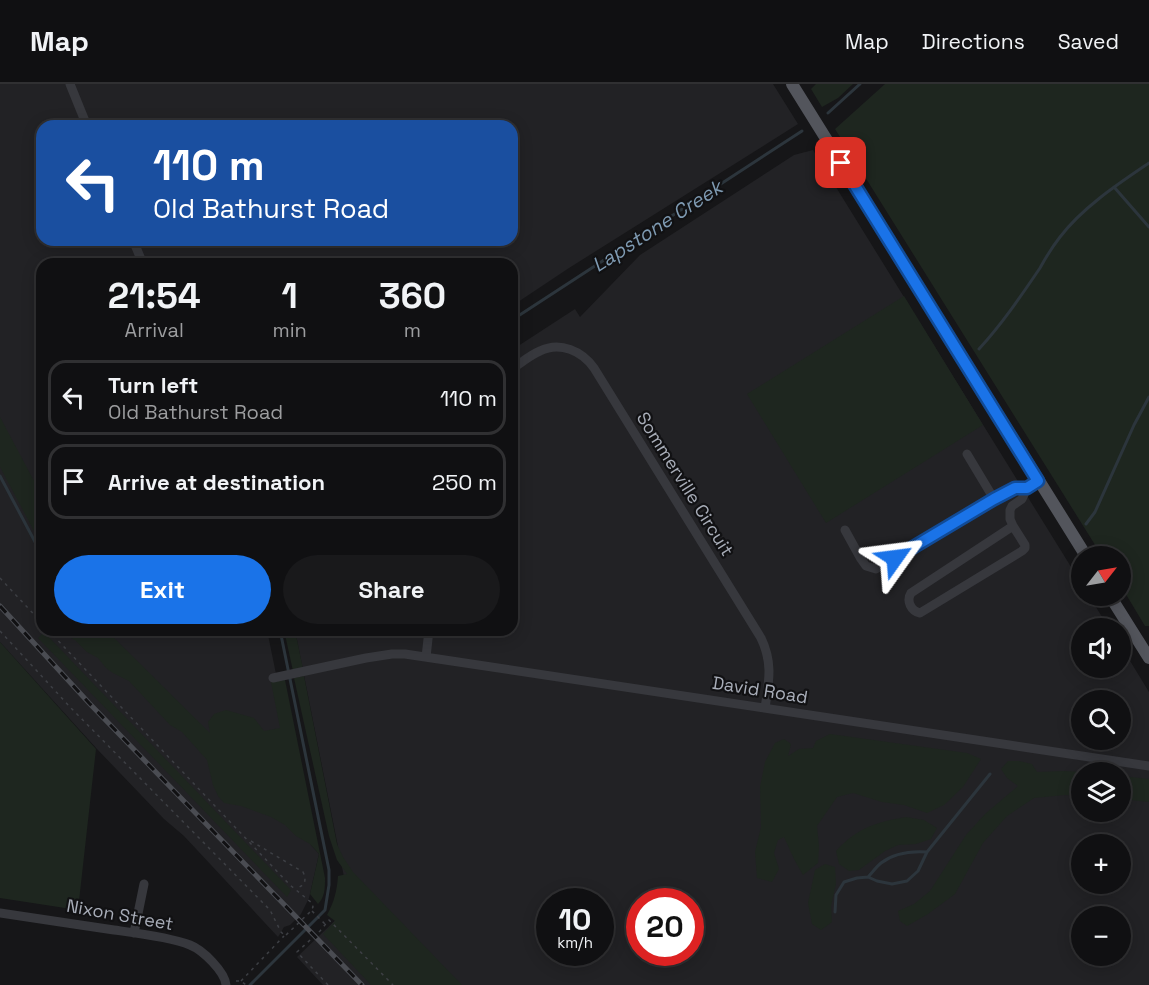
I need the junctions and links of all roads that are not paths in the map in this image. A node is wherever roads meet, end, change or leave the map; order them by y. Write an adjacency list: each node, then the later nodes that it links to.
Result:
1 (70, 84): 3 (street)
2 (792, 84): 6 (main road)
3 (85, 120)
4 (518, 365): 17 (street, Sommerville Circuit)
5 (967, 454): 8 (street)
6 (1038, 481): 7 (street); 11 (main road)
7 (1027, 488): 8 (street); 9 (street)
8 (994, 499): 10 (street)
9 (1013, 526): 9 (street)
10 (845, 530)
11 (1080, 546)
12 (1116, 606): 14 (main road)
13 (428, 636): 15 (street)
14 (1148, 656)
15 (426, 657): 16 (street, David Road); 17 (street, David Road)
16 (273, 678)
17 (765, 708): 18 (street, David Road)
18 (1149, 766)
19 (144, 884): 21 (street)
20 (0, 913): 21 (street, Nixon Street)
21 (134, 933): 22 (street, Nixon Street)
22 (226, 985)

